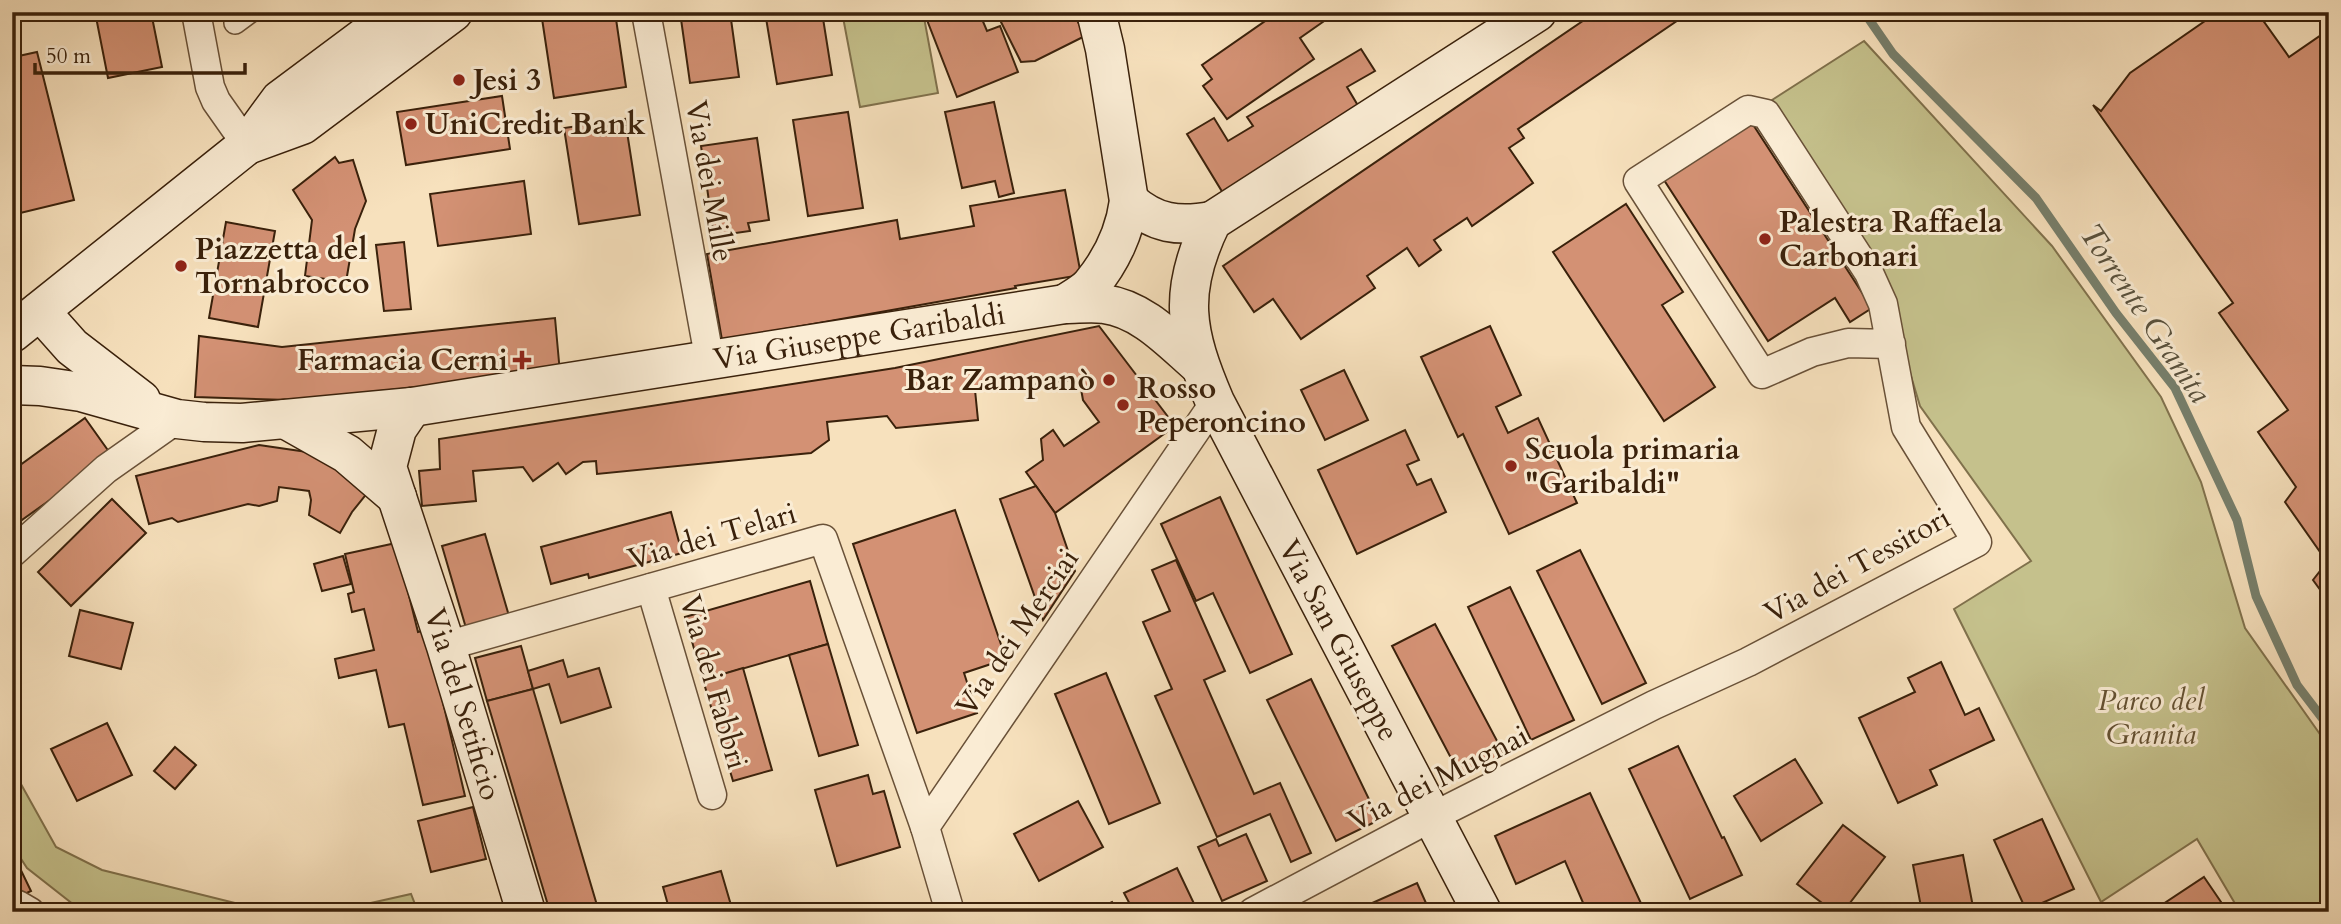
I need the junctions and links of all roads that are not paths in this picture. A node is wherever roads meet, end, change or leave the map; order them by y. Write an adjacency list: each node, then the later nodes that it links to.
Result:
1 (196, 12): 7 (street)
2 (398, 12): 7 (main road)
3 (453, 12): 7 (main road)
4 (646, 12): 13 (street, Via dei Mille)
5 (1096, 12): 8 (main road)
6 (1537, 12): 9 (main road)
7 (247, 145): 11 (main road)
8 (1129, 201): 9 (main road); 10 (main road)
9 (1212, 221): 14 (main road)
10 (1065, 304): 13 (main road, Via Giuseppe Garibaldi); 14 (main road, Via Giuseppe Garibaldi)
11 (26, 322): 19 (main road)
12 (1891, 344): 12 (street, Via dei Tessitori); 26 (street, Via dei Tessitori)
13 (710, 362): 18 (main road, Via Giuseppe Garibaldi)
14 (1200, 366): 17 (main road, Via San Giuseppe)
15 (12, 385): 16 (main road)
16 (113, 400): 19 (main road); 21 (street)
17 (1215, 402): 28 (main road, Via San Giuseppe); 29 (street, Via dei Merciai)
18 (412, 407): 20 (main road, Via Giuseppe Garibaldi); 22 (main road, Via del Setificio)
19 (177, 419): 20 (main road, Via Giuseppe Garibaldi); 21 (street)
20 (285, 419): 22 (main road)
21 (128, 452): 23 (street)
22 (397, 497): 25 (main road, Via del Setificio)
23 (12, 553)
24 (651, 588): 25 (street, Via dei Telari); 27 (street, Via dei Fabbri); 29 (street, Via dei Telari)
25 (446, 646): 32 (main road, Via del Setificio)
26 (1654, 705): 28 (street, Via dei Mugnai)
27 (712, 795)
28 (1432, 817): 34 (street, Via dei Mugnai); 35 (main road, Via San Giuseppe)
29 (925, 827): 33 (street)
30 (12, 908): 31 (street)
31 (30, 912)
32 (526, 912)
33 (950, 912)
34 (1253, 912)
35 (1482, 912)

